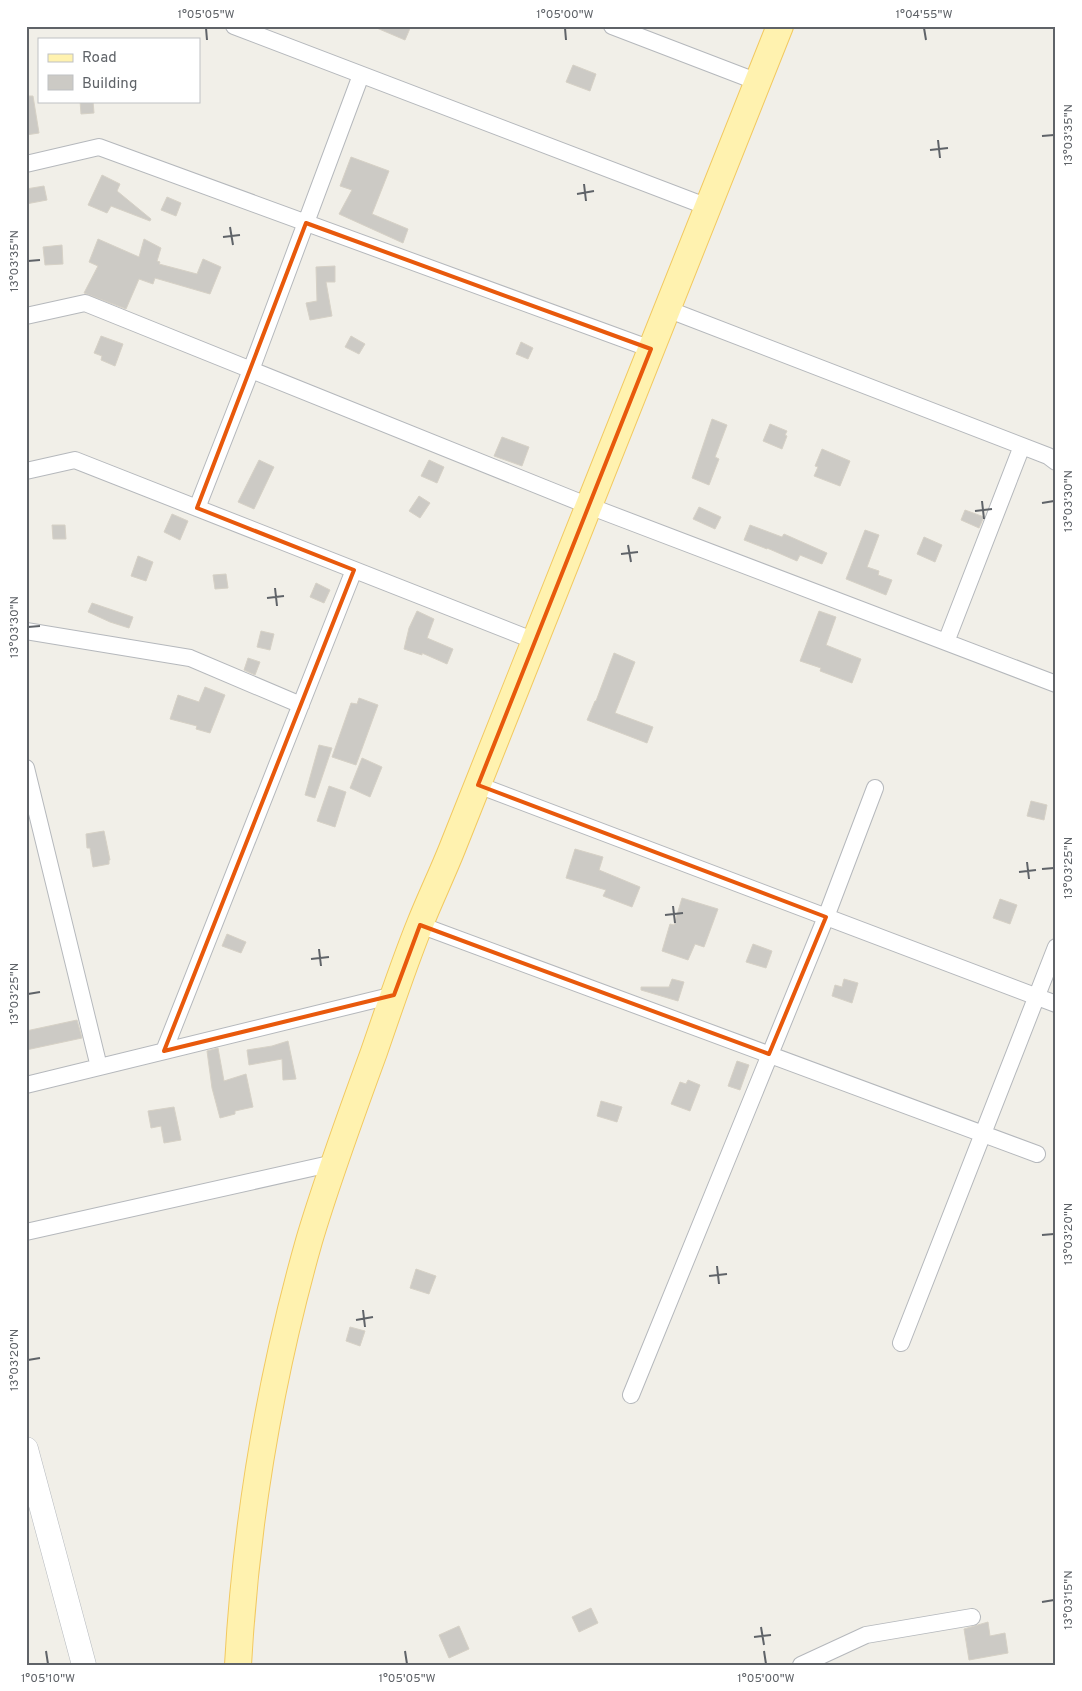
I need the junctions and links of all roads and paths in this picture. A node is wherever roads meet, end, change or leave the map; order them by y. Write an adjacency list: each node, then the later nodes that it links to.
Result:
1 (234, 26): 4 (street)
2 (612, 26): 5 (street)
3 (780, 26): 5 (main road)
4 (361, 75): 7 (street); 8 (street)
5 (758, 82): 7 (main road)
6 (26, 164): 8 (street)
7 (708, 207): 9 (main road)
8 (306, 223): 11 (street); 12 (street)
9 (667, 309): 11 (main road); 13 (street)
10 (26, 316): 12 (street)
11 (651, 349): 16 (main road)
12 (251, 370): 16 (street); 17 (street)
13 (1022, 446): 14 (street); 21 (street)
14 (1056, 462)
15 (26, 471): 17 (street)
16 (589, 506): 20 (main road); 21 (street)
17 (197, 508): 18 (street)
18 (354, 570): 20 (street); 23 (street)
19 (26, 631): 23 (street)
20 (535, 641): 25 (main road)
21 (946, 642): 22 (street)
22 (1056, 684)
23 (301, 705): 33 (street)
24 (26, 768): 35 (street)
25 (478, 786): 27 (street); 28 (main road)
26 (875, 788): 27 (street)
27 (826, 917): 31 (street); 34 (street)
28 (420, 925): 30 (main road); 34 (street)
29 (1056, 947): 31 (street)
30 (394, 995): 33 (street); 39 (main road)
31 (1037, 997): 32 (street); 37 (street)
32 (1056, 1004)
33 (164, 1051): 35 (street)
34 (769, 1054): 37 (street); 42 (street)
35 (99, 1067): 36 (street)
36 (26, 1085)
37 (983, 1134): 38 (street); 41 (street)
38 (1037, 1154)
39 (334, 1163): 40 (street); 46 (main road)
40 (26, 1232)
41 (901, 1343)
42 (631, 1395)
43 (26, 1449): 45 (main road)
44 (972, 1617): 47 (street)
45 (84, 1665)
46 (238, 1665)
47 (801, 1665)

